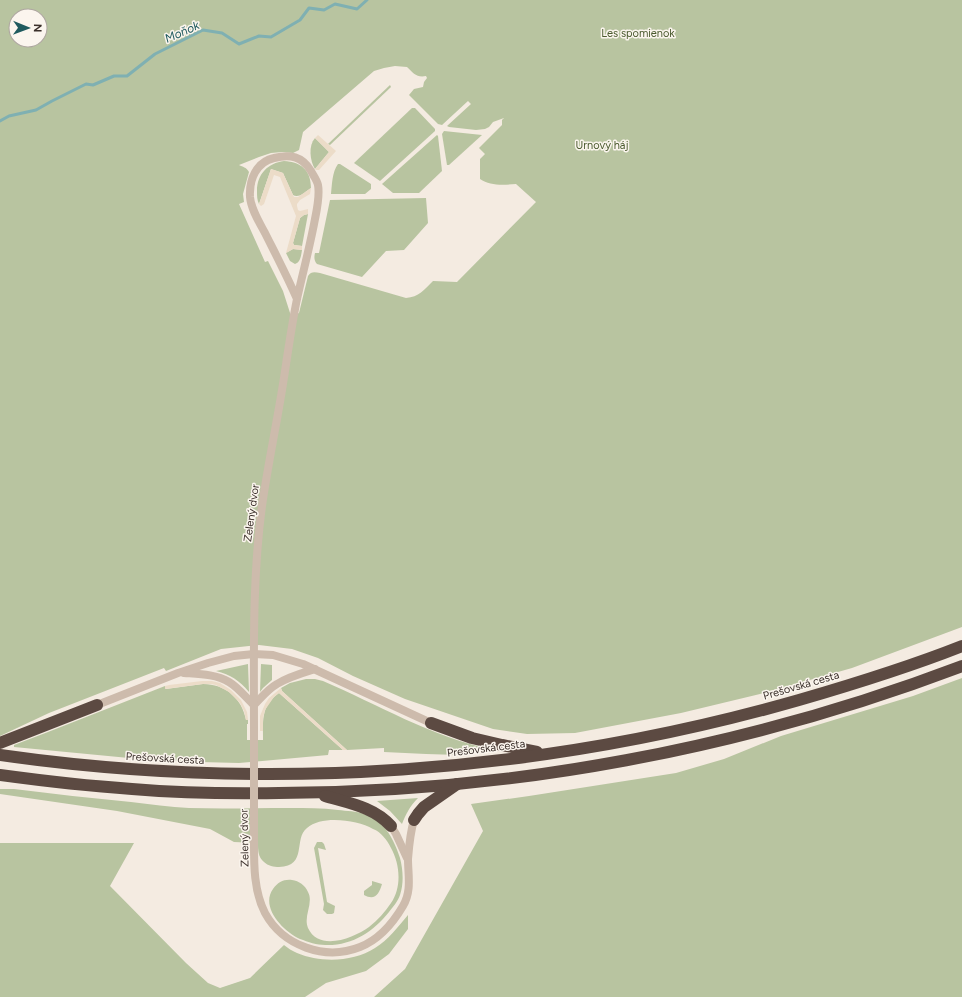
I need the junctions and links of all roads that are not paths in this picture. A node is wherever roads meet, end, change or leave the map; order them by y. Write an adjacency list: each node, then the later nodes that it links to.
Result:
1 (297, 299): 1 (street, Zelený dvor); 3 (street, Zelený dvor)
2 (962, 646): 11 (highway, Prešovská cesta)
3 (254, 654): 5 (street); 6 (street); 8 (street, Zelený dvor)
4 (962, 666): 14 (highway)
5 (315, 669): 8 (street); 9 (street)
6 (178, 673): 7 (street); 8 (street)
7 (97, 705): 10 (highway)
8 (254, 706): 18 (street, Zelený dvor, bridge)
9 (431, 723): 11 (highway)
10 (0, 743)
11 (548, 754): 12 (highway, Prešovská cesta)
12 (0, 756)
13 (0, 775): 15 (highway)
14 (458, 784): 15 (highway); 16 (highway)
15 (317, 793): 17 (highway)
16 (414, 820): 18 (street)
17 (391, 826): 18 (street)
18 (408, 860)

